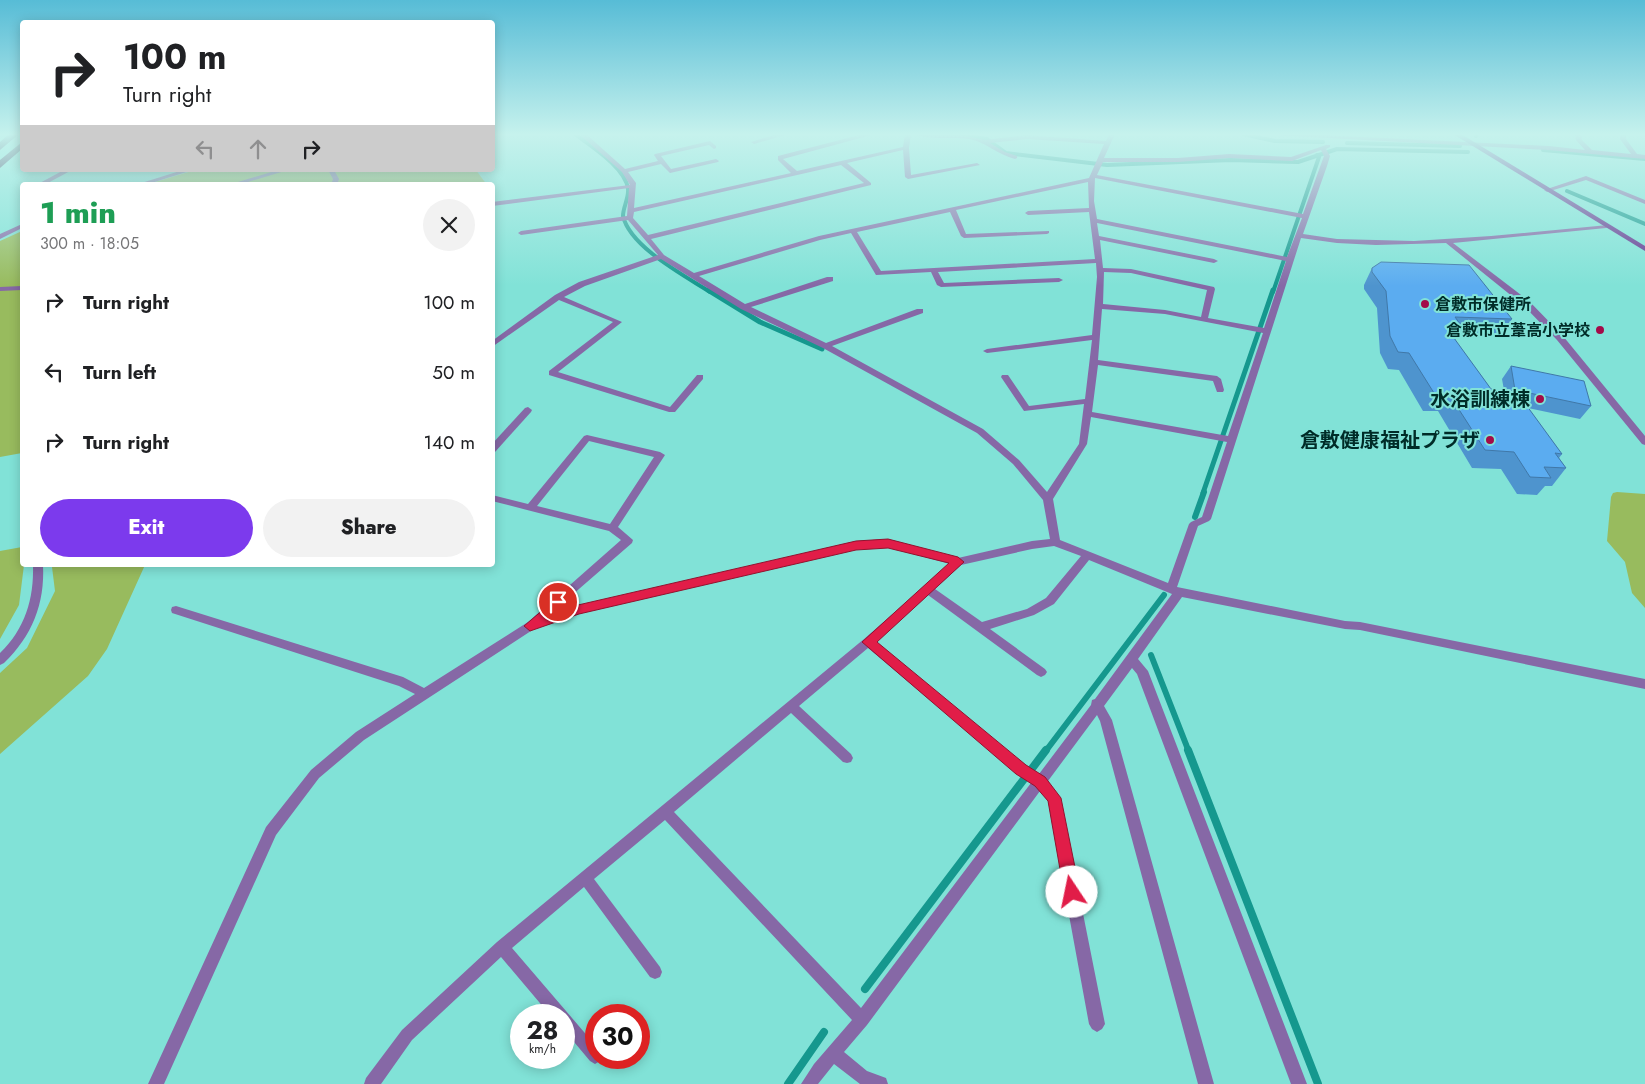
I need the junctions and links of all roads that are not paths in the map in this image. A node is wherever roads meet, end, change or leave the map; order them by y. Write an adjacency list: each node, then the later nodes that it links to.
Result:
1 (750, 185): 17 (street)
2 (867, 185): 28 (street)
3 (1060, 185): 14 (street)
4 (1092, 185): 15 (street)
5 (1132, 185): 18 (street)
6 (1313, 185): 18 (street)
7 (1538, 185): 11 (street)
8 (1565, 185): 11 (street)
9 (1602, 185): 12 (street)
10 (629, 187): 13 (street); 17 (street)
11 (1547, 190): 20 (street)
12 (1645, 202)
13 (495, 204)
14 (953, 210): 22 (street); 23 (street)
15 (1092, 210): 16 (street); 19 (street)
16 (1028, 213)
17 (627, 216): 24 (street); 28 (street)
18 (1302, 217): 25 (street)
19 (1094, 220): 27 (street); 32 (street)
20 (1606, 226): 29 (street); 30 (street)
21 (20, 227): 26 (street)
22 (853, 231): 35 (street); 37 (street)
23 (1047, 232)
24 (521, 233)
25 (1299, 236): 29 (street); 32 (street)
26 (0, 237)
27 (1096, 237): 33 (street); 34 (street)
28 (646, 238): 31 (street)
29 (1449, 242): 60 (street)
30 (1645, 250)
31 (658, 257): 37 (street); 42 (street)
32 (1285, 259): 47 (street)
33 (1099, 260): 35 (street); 36 (street)
34 (1214, 261)
35 (934, 270): 39 (street)
36 (1100, 270): 43 (street); 46 (street)
37 (694, 275): 44 (street)
38 (830, 279): 44 (street)
39 (1059, 280)
40 (20, 288): 41 (street)
41 (0, 289)
42 (558, 297): 49 (street); 53 (street)
43 (1099, 306): 46 (street); 48 (street)
44 (744, 307): 50 (street)
45 (920, 311): 50 (street)
46 (1204, 320): 47 (street)
47 (1262, 330): 59 (street)
48 (1096, 337): 51 (street); 52 (street)
49 (495, 343)
50 (826, 346): 63 (street)
51 (987, 350)
52 (1094, 362): 55 (street); 56 (street)
53 (700, 377)
54 (1005, 377): 56 (street)
55 (1220, 390)
56 (1089, 401): 58 (street)
57 (528, 410): 61 (street)
58 (1087, 414): 59 (street); 63 (street)
59 (1226, 439): 71 (street)
60 (1645, 442)
61 (495, 447)
62 (495, 499): 64 (street)
63 (1048, 499): 66 (street)
64 (531, 507): 65 (street); 65 (street)
65 (612, 528): 73 (street)
66 (1054, 542): 67 (street); 68 (street)
67 (1087, 556): 71 (street); 74 (street)
68 (958, 562): 70 (street); 73 (street)
69 (38, 567): 76 (street)
70 (928, 589): 74 (street); 75 (street)
71 (1175, 591): 77 (street); 79 (street)
72 (176, 610): 80 (street)
73 (530, 626): 80 (street)
74 (981, 628): 78 (street)
75 (868, 642): 82 (street); 84 (street)
76 (0, 660)
77 (1131, 660): 81 (street); 100 (street)
78 (1041, 672)
79 (1645, 684)
80 (424, 694): 95 (street)
81 (1096, 704): 84 (street); 99 (street)
82 (791, 706): 83 (street); 85 (street)
83 (847, 758)
84 (1031, 775): 90 (street); 91 (street)
85 (665, 811): 86 (street); 90 (street)
86 (585, 877): 87 (street); 88 (street)
87 (502, 947): 89 (street); 96 (street)
88 (655, 972)
89 (551, 1004)
90 (862, 1020): 94 (street)
91 (1098, 1024)
92 (575, 1032): 93 (street)
93 (585, 1044)
94 (833, 1053): 97 (street); 98 (street)
95 (156, 1084)
96 (372, 1084)
97 (809, 1084)
98 (880, 1084)
99 (1206, 1084)
100 (1299, 1084)

